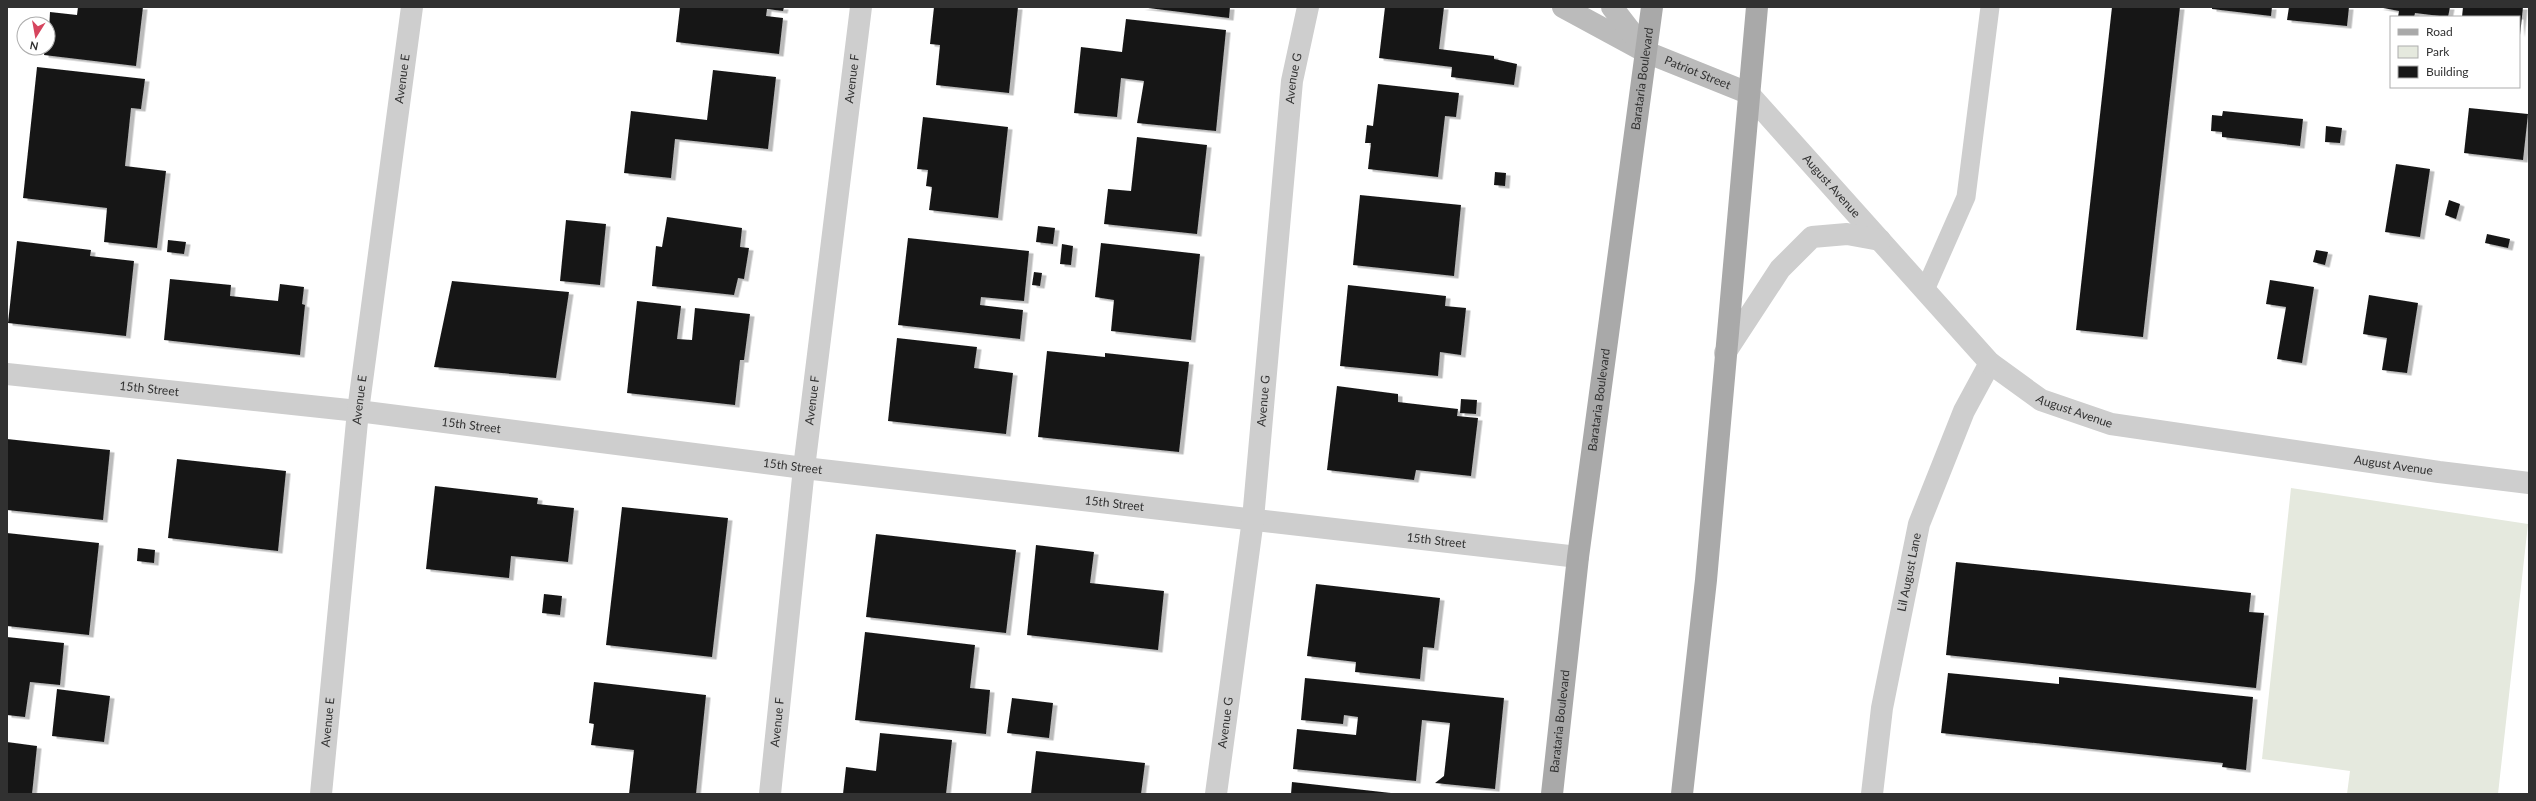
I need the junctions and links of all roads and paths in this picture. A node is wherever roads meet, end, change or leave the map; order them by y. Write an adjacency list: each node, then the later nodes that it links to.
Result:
1 (412, 7): 16 (street, Avenue E)
2 (861, 7): 17 (street, Avenue F)
3 (1308, 7): 19 (street, Avenue G)
4 (1563, 7): 9 (main road, Patriot Street)
5 (1612, 7): 9 (main road)
6 (1652, 7): 9 (main road, Barataria Boulevard)
7 (1757, 7): 10 (main road)
8 (1990, 7): 12 (lane)
9 (1646, 52): 10 (main road, Patriot Street); 20 (main road, Barataria Boulevard)
10 (1748, 93): 11 (street, August Avenue); 13 (main road)
11 (1880, 240): 12 (street, August Avenue); 13 (street)
12 (1925, 290): 14 (street, August Avenue)
13 (1725, 353): 25 (main road)
14 (1990, 363): 18 (street, August Avenue); 26 (street, Lil August Lane)
15 (7, 374): 16 (street, 15th Street)
16 (358, 411): 17 (street, 15th Street); 21 (street, Avenue E)
17 (804, 468): 19 (street, 15th Street); 22 (street, Avenue F)
18 (2529, 483)
19 (1253, 519): 20 (street, 15th Street); 23 (street, Avenue G)
20 (1578, 557): 24 (main road, Barataria Boulevard)
21 (321, 794)
22 (770, 794)
23 (1216, 794)
24 (1552, 794)
25 (1682, 794)
26 (1872, 794)

